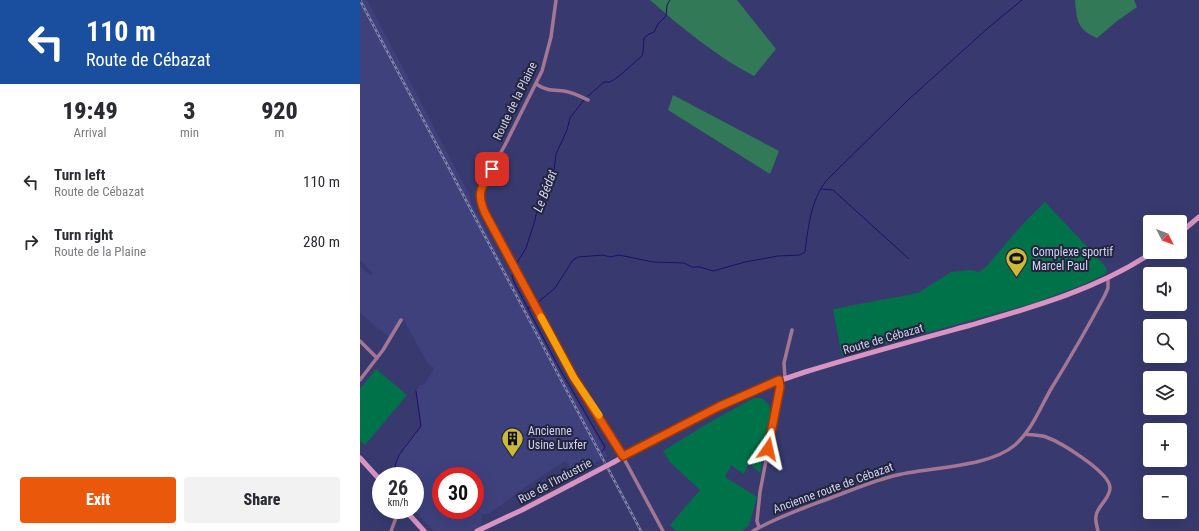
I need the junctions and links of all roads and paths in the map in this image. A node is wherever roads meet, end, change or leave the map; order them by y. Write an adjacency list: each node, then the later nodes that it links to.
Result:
1 (556, 0): 2 (street, Route de la Plaine)
2 (536, 84): 3 (street); 16 (street, Route de la Plaine)
3 (588, 100)
4 (1199, 217): 5 (main road)
5 (1187, 227)
6 (1143, 258): 7 (main road, Route de Cébazat)
7 (1108, 278): 12 (main road, Route de Cébazat); 15 (street, Ancienne route de Cébazat)
8 (402, 320): 11 (street)
9 (792, 330): 12 (street)
10 (360, 341): 11 (street)
11 (377, 358): 13 (street)
12 (785, 378): 14 (main road, Route de Cébazat)
13 (360, 380)
14 (779, 380): 16 (main road, Route de Cébazat); 25 (street)
15 (1025, 434): 25 (street, Ancienne route de Cébazat); 33 (street)
16 (623, 456): 24 (main road, Rue de l'Industrie, bridge); 31 (street)
17 (360, 458): 19 (main road)
18 (360, 463): 20 (main road)
19 (372, 471)
20 (372, 476)
21 (396, 519): 26 (street)
22 (413, 519): 27 (main road)
23 (418, 519): 28 (main road)
24 (495, 523): 29 (main road, Rue de l'Industrie); 30 (main road, Rue de l'Industrie)
25 (759, 527): 32 (street)
26 (391, 531)
27 (424, 531)
28 (429, 531)
29 (477, 531)
30 (484, 531)
31 (662, 531)
32 (753, 531)
33 (1098, 531)

